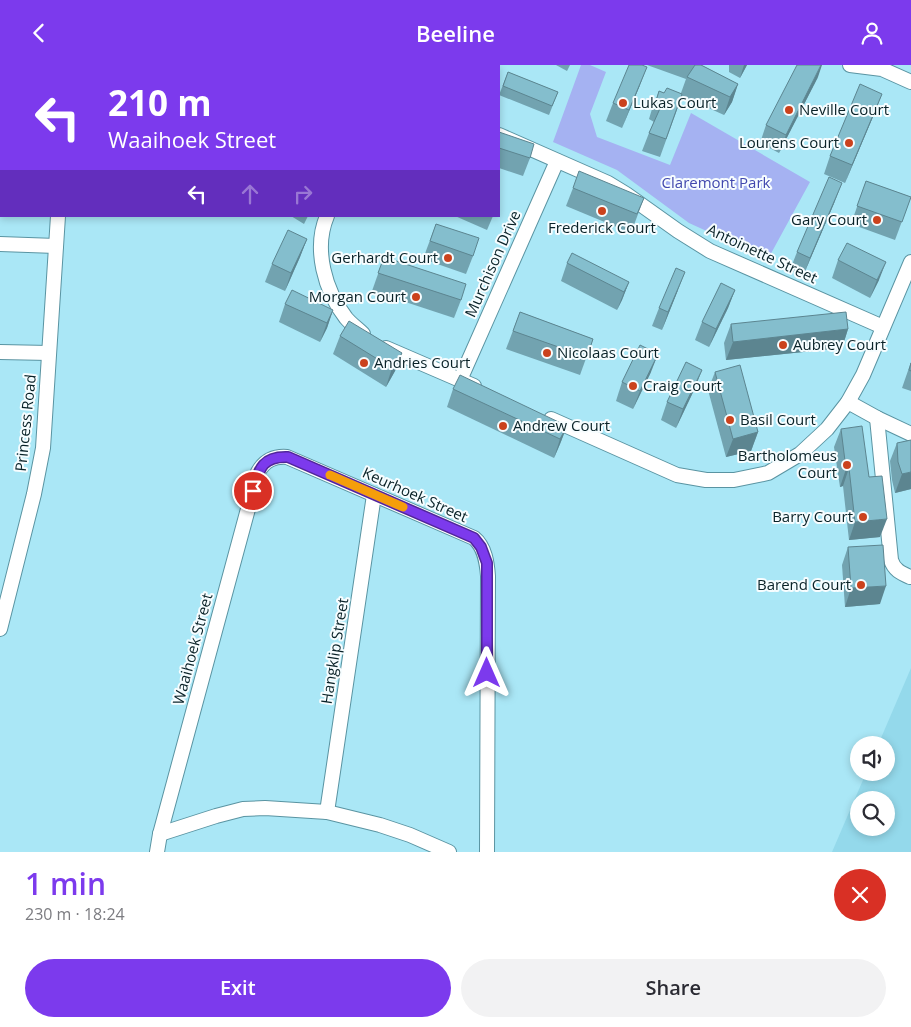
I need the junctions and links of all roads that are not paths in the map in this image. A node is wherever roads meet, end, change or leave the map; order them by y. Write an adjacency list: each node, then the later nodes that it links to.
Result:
1 (850, 65): 2 (street)
2 (883, 67): 3 (street)
3 (911, 82)
4 (500, 135): 5 (street, Antoinette Street)
5 (557, 161): 11 (street, Antoinette Street); 14 (street, Murchison Drive)
6 (58, 217): 9 (street, Princess Road)
7 (327, 217): 14 (street)
8 (0, 244): 9 (street)
9 (56, 245): 13 (street, Princess Road)
10 (911, 262): 11 (street)
11 (883, 327): 16 (street)
12 (0, 352): 13 (street)
13 (49, 353): 23 (street, Princess Road)
14 (460, 380): 15 (street)
15 (487, 391)
16 (848, 402): 17 (street); 18 (street)
17 (542, 415)
18 (878, 419): 19 (street); 22 (street)
19 (911, 434)
20 (271, 459): 21 (street, Keurhoek Street); 25 (street, Waaihoek Street)
21 (374, 495): 24 (street, Hangklip Street); 28 (street, Keurhoek Street)
22 (910, 577)
23 (0, 629)
24 (327, 812): 25 (street); 27 (street)
25 (160, 834): 26 (street, Waaihoek Street)
26 (157, 852)
27 (449, 852)
28 (487, 852)

